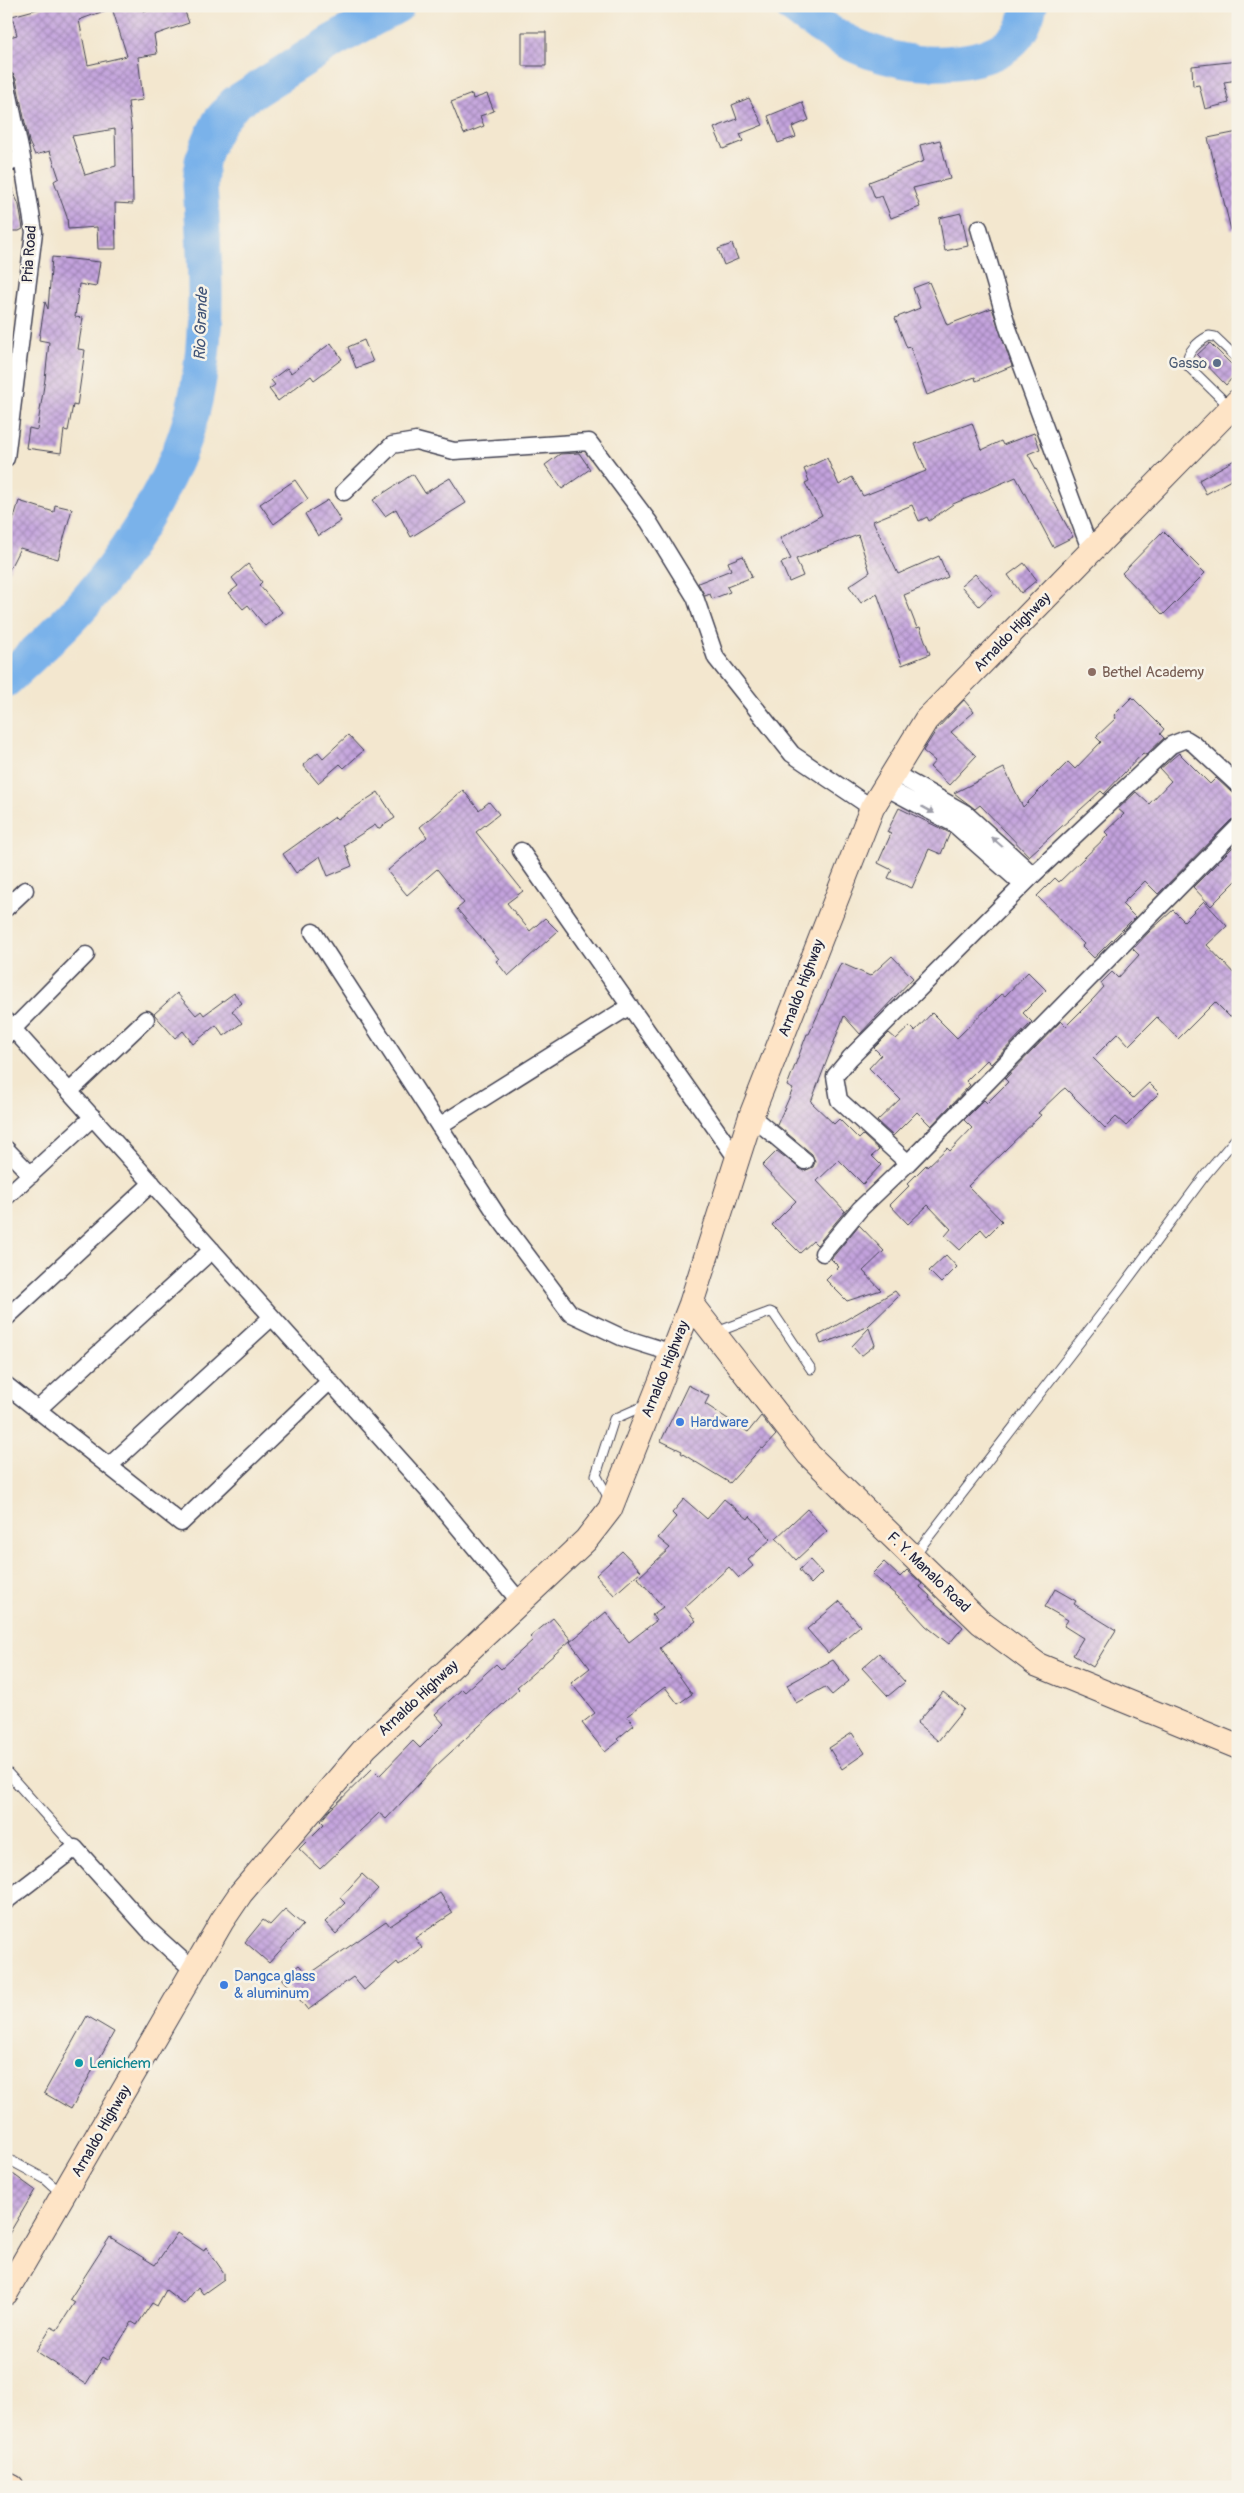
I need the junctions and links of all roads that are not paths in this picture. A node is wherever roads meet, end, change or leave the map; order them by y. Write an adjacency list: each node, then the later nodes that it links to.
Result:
1 (6, 81): 2 (street, Pria Road)
2 (22, 158): 3 (street); 7 (street, Pria Road)
3 (6, 164)
4 (979, 228): 9 (street)
5 (1238, 359): 6 (lane)
6 (1234, 404): 9 (main road, Arnaldo Highway)
7 (6, 458)
8 (344, 492): 12 (street)
9 (1091, 552): 10 (main road, Arnaldo Highway)
10 (890, 780): 12 (main road, Arnaldo Highway); 15 (street)
11 (1238, 785): 15 (street)
12 (872, 808): 24 (main road, Arnaldo Highway)
13 (1238, 827): 31 (street)
14 (521, 851): 20 (street)
15 (1028, 880): 31 (street)
16 (25, 890): 17 (street)
17 (6, 908)
18 (313, 932): 26 (street)
19 (86, 955): 22 (street)
20 (630, 1006): 26 (street); 29 (street)
21 (146, 1018): 23 (street)
22 (9, 1028): 23 (street)
23 (70, 1091): 25 (street)
24 (751, 1116): 29 (main road, Arnaldo Highway); 30 (street)
25 (93, 1118): 32 (street); 33 (street)
26 (439, 1126): 41 (street)
27 (1238, 1136): 47 (lane)
28 (6, 1149): 32 (street)
29 (737, 1159): 37 (main road, Arnaldo Highway)
30 (805, 1161)
31 (908, 1163): 36 (street)
32 (31, 1175): 34 (street)
33 (152, 1182): 35 (street); 39 (street)
34 (6, 1197)
35 (212, 1250): 38 (street); 45 (street)
36 (823, 1253)
37 (691, 1304): 40 (main road, F. Y. Manalo Road); 41 (main road, Arnaldo Highway)
38 (272, 1317): 43 (street); 46 (street)
39 (6, 1318)
40 (714, 1333): 42 (lane); 47 (main road, F. Y. Manalo Road)
41 (672, 1353): 48 (main road, Arnaldo Highway)
42 (812, 1369)
43 (330, 1381): 46 (street); 48 (street)
44 (6, 1385): 45 (street)
45 (38, 1410): 46 (street)
46 (109, 1466)
47 (913, 1557): 49 (main road, F. Y. Manalo Road)
48 (520, 1602): 53 (main road, Arnaldo Highway)
49 (1238, 1747)
50 (6, 1772): 51 (lane)
51 (75, 1848): 52 (street); 53 (street)
52 (6, 1901)
53 (193, 1970): 55 (main road, Arnaldo Highway)
54 (6, 2158): 55 (lane)
55 (64, 2196): 56 (main road, Arnaldo Highway)
56 (6, 2293)
57 (6, 2484): 58 (main road)
58 (12, 2487)

